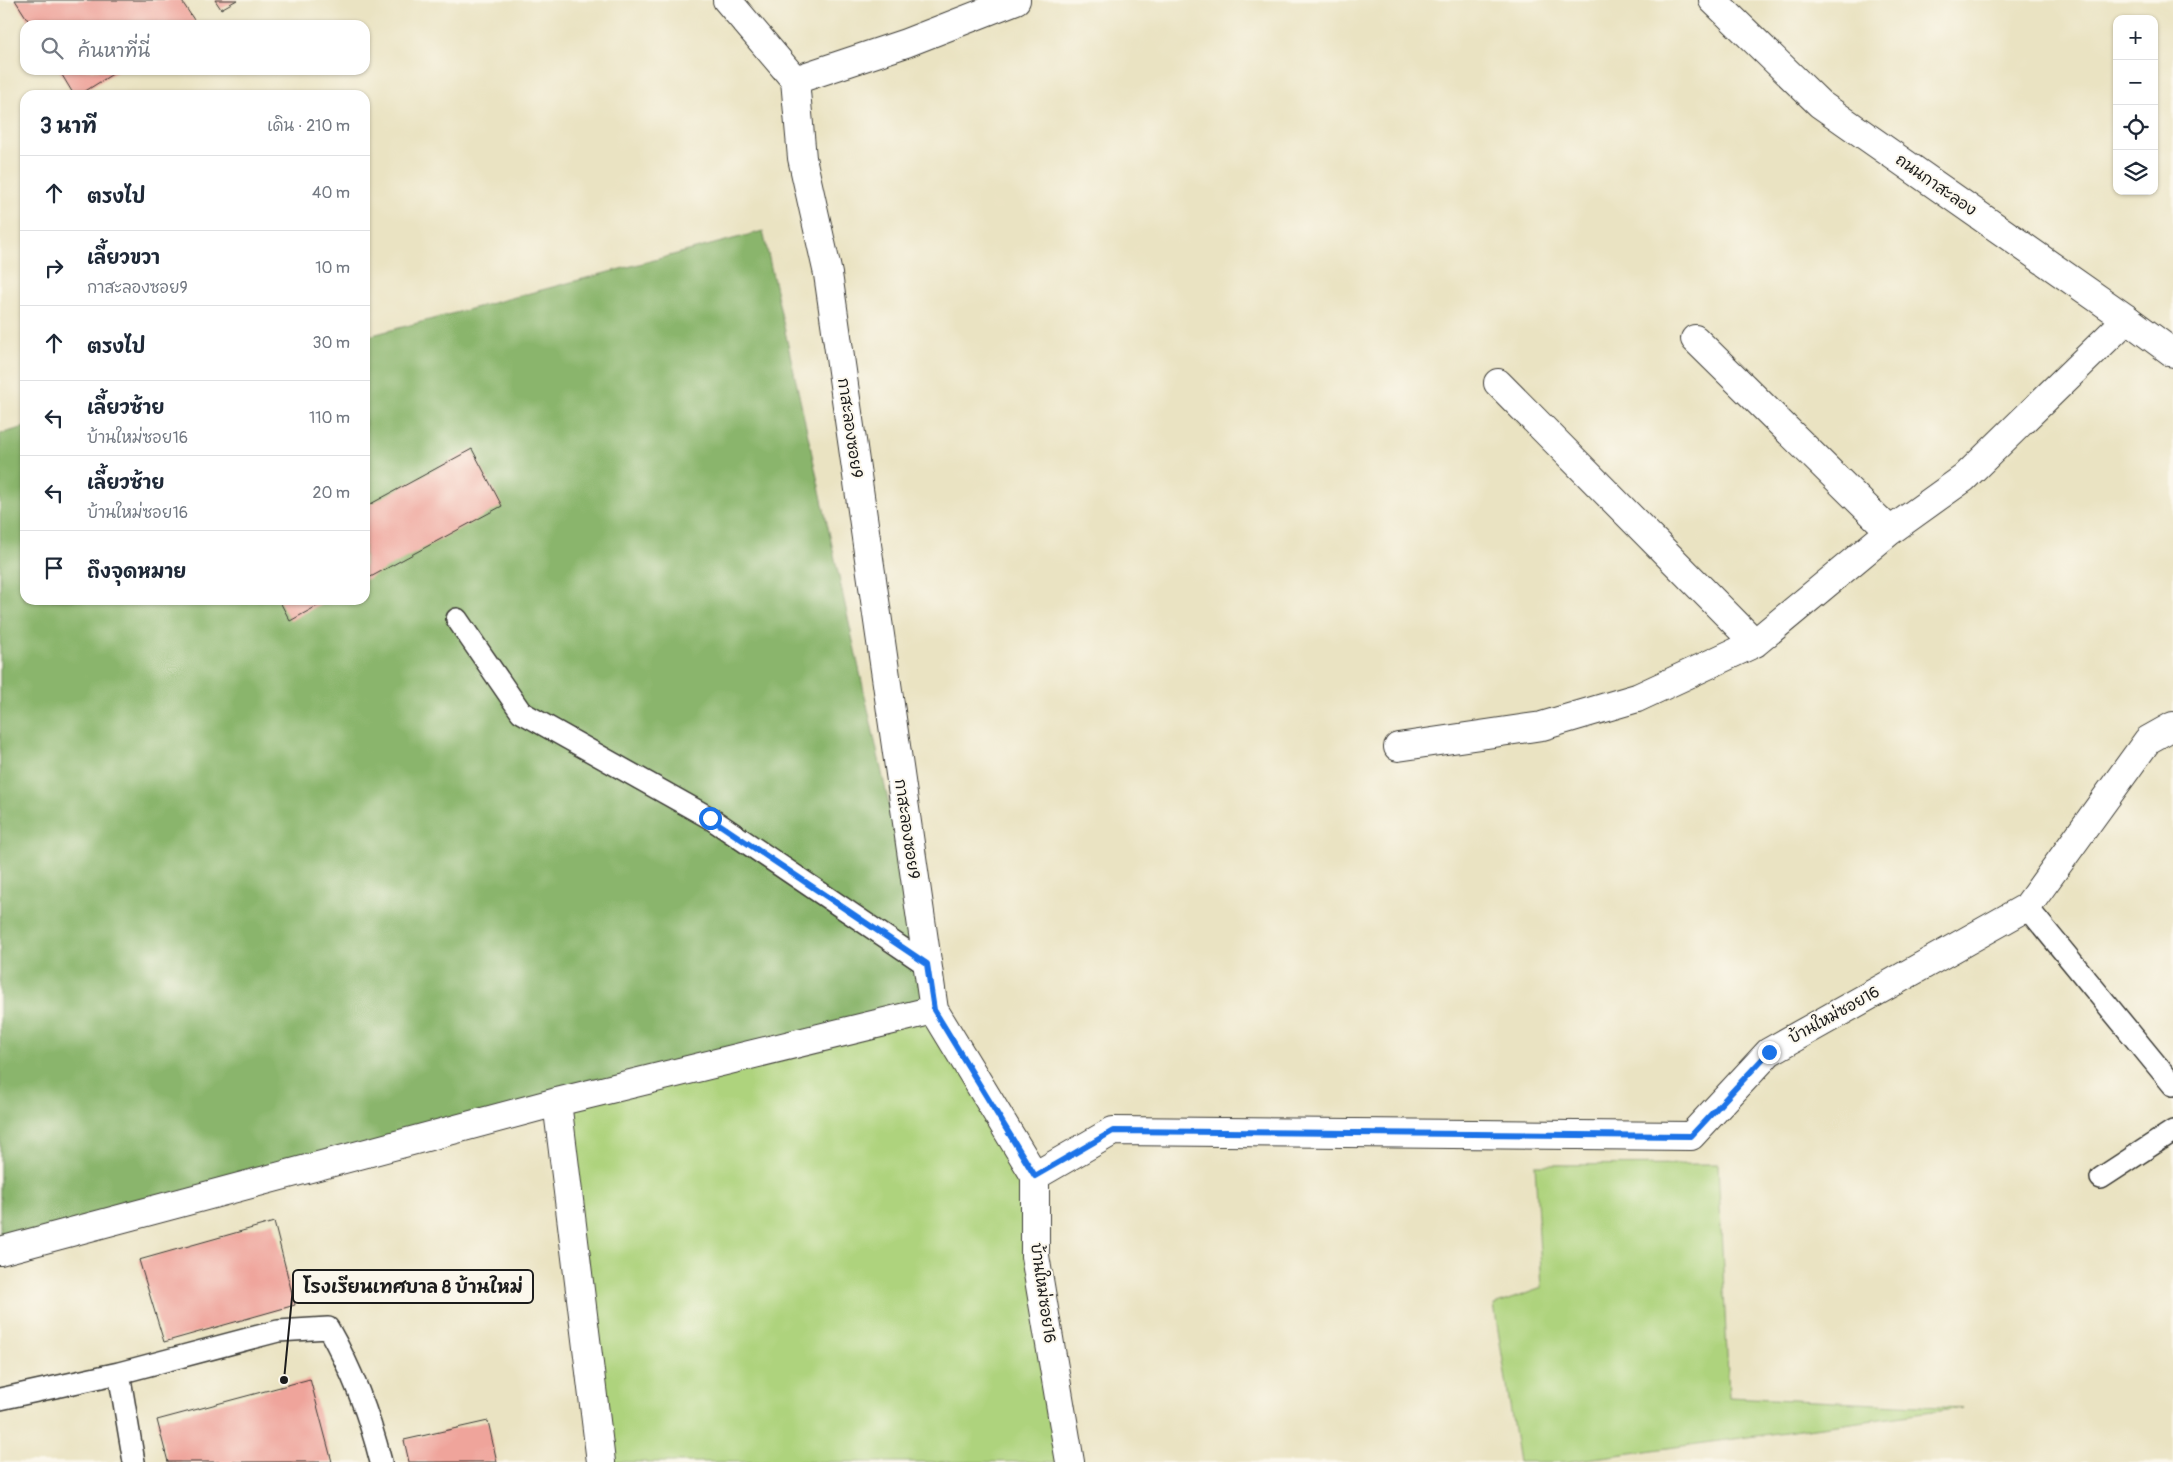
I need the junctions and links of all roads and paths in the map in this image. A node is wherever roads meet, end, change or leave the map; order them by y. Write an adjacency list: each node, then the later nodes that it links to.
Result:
1 (727, 0): 4 (street)
2 (1016, 0): 4 (street)
3 (1713, 0): 5 (street, ถนนกาสะลอง)
4 (795, 80): 15 (street, กาสะลองซอย9)
5 (2128, 319): 7 (street, ถนนกาสะลอง); 9 (street)
6 (1695, 340): 9 (street)
7 (2173, 353)
8 (1498, 383): 11 (street)
9 (1890, 531): 11 (street)
10 (457, 619): 15 (lane)
11 (1755, 644): 13 (street)
12 (2173, 726): 14 (street, บ้านใหม่ซอย16)
13 (1398, 747)
14 (2027, 907): 17 (lane); 20 (street, บ้านใหม่ซอย16)
15 (927, 964): 16 (street, กาสะลองซอย9)
16 (934, 1010): 18 (street); 20 (street)
17 (2173, 1085)
18 (557, 1102): 22 (street); 27 (street)
19 (2173, 1131): 21 (lane)
20 (1035, 1176): 28 (street, บ้านใหม่ซอย16)
21 (2101, 1178)
22 (0, 1250)
23 (119, 1373): 24 (lane); 25 (lane); 26 (lane)
24 (0, 1399)
25 (134, 1462)
26 (381, 1462)
27 (600, 1462)
28 (1070, 1462)

